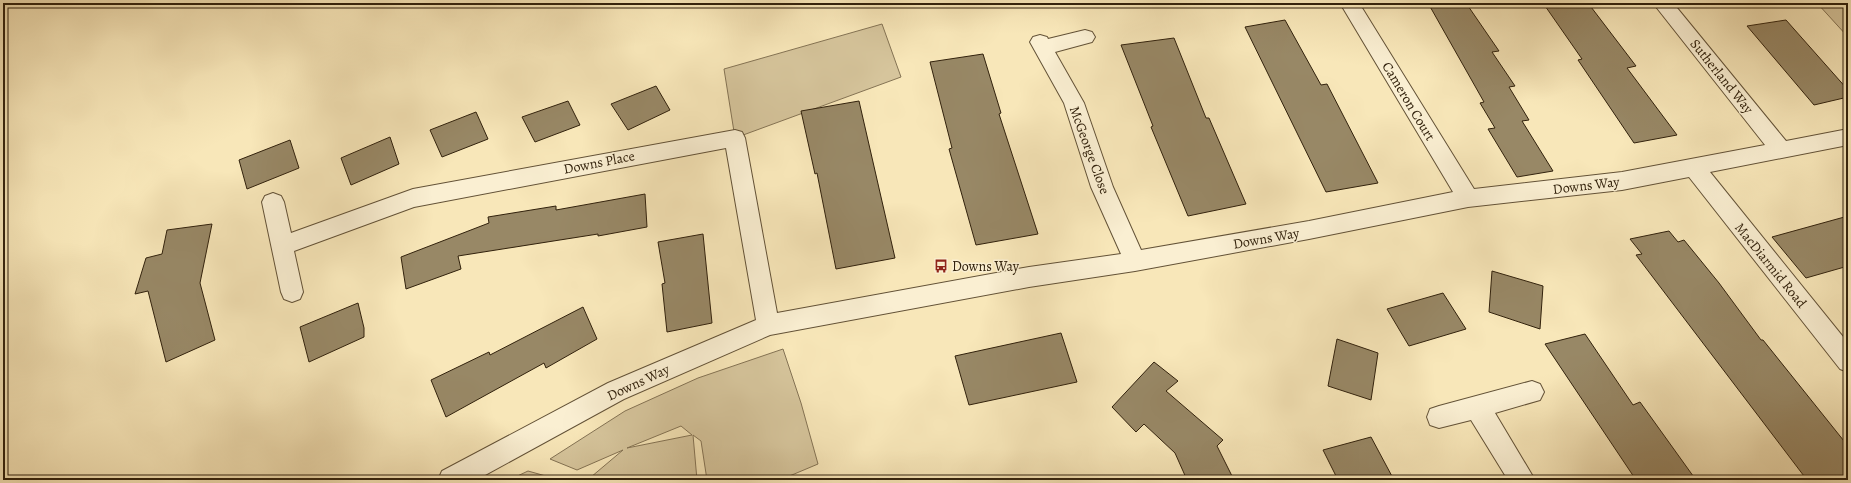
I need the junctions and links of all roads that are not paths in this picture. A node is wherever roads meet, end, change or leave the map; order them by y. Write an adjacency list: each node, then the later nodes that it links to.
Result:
1 (1349, 3): 7 (street, Cameron Court)
2 (1662, 3): 5 (street, Sutherland Way)
3 (1085, 38): 10 (street, McGeorge Close)
4 (1848, 137): 5 (street, Downs Way)
5 (1781, 149): 6 (street, Downs Way)
6 (1694, 168): 7 (street, Downs Way); 13 (street, MacDiarmid Road)
7 (1468, 198): 10 (street, Downs Way)
8 (273, 202): 9 (street)
9 (282, 246): 11 (street); 12 (street, Downs Place)
10 (1135, 261): 12 (street, Downs Way)
11 (292, 292)
12 (768, 325): 17 (street, Downs Way)
13 (1848, 361)
14 (1532, 392): 15 (street)
15 (1477, 407): 16 (street); 18 (street)
16 (1439, 417)
17 (451, 480)
18 (1522, 480)

